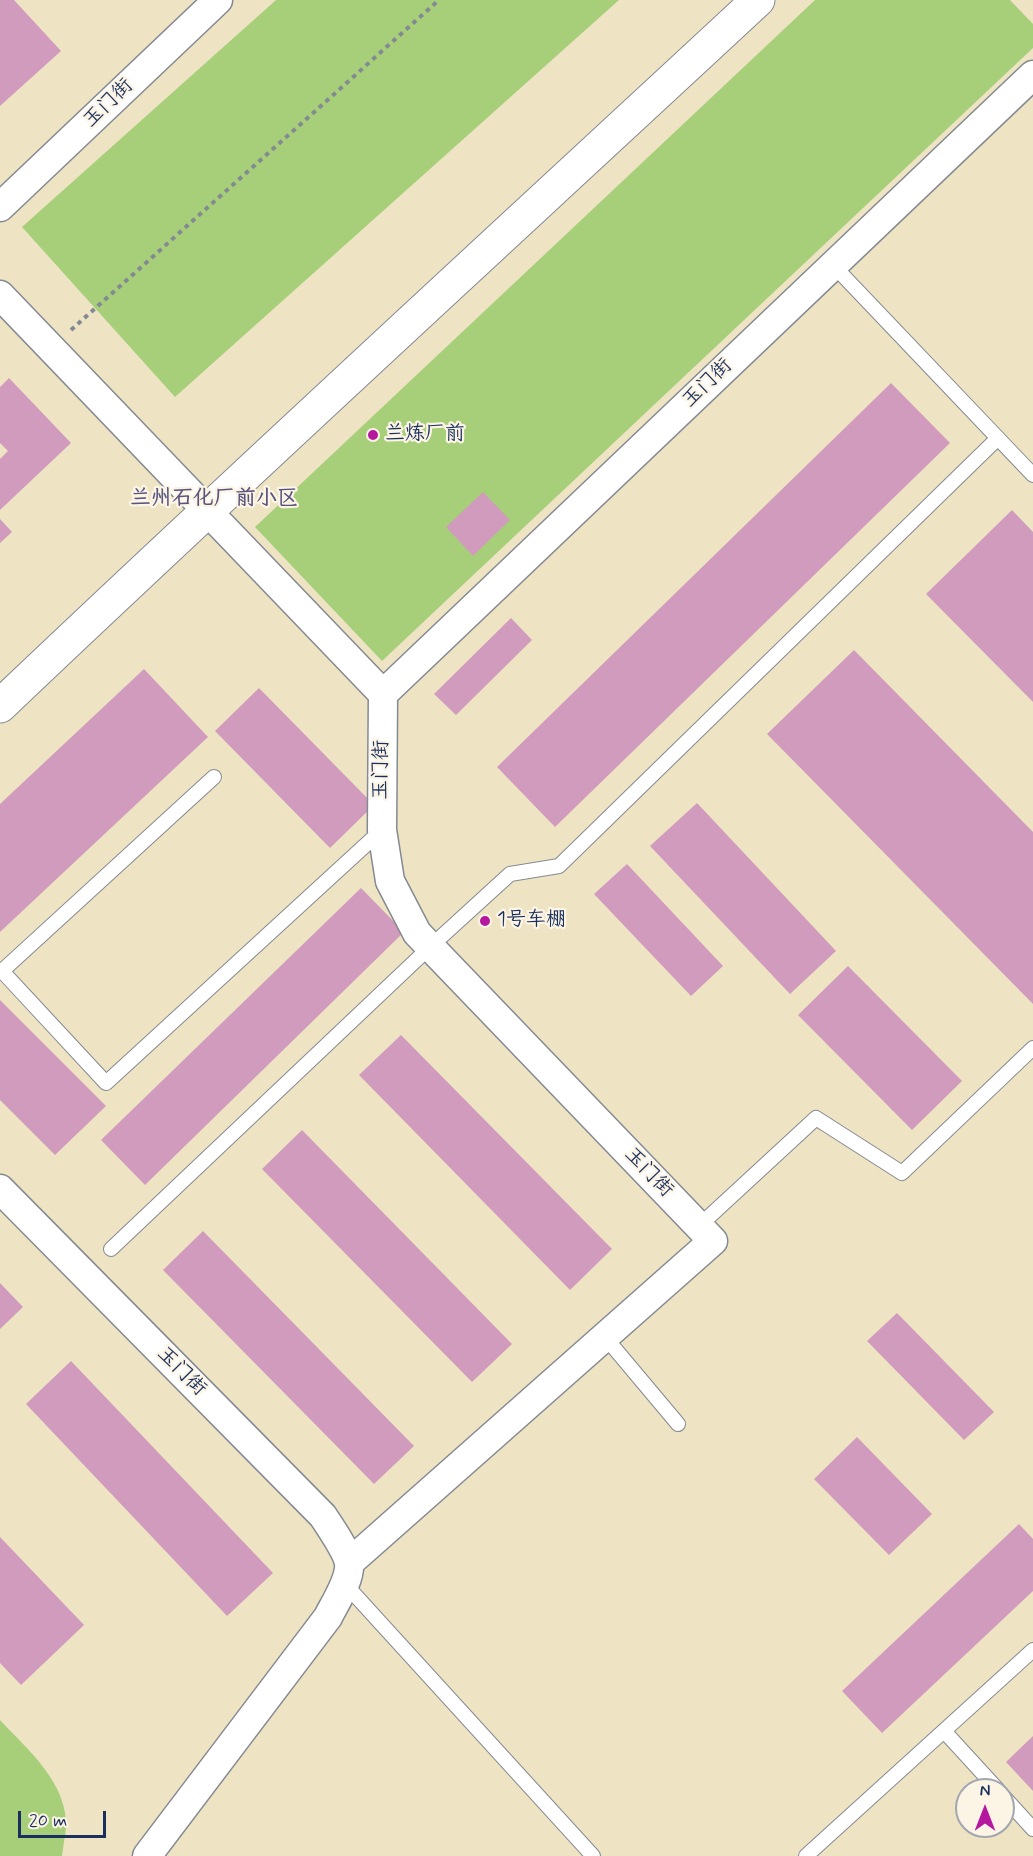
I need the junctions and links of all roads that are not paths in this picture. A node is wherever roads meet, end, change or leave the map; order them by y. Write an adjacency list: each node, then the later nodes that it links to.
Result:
1 (218, 0): 4 (street, 玉门街)
2 (758, 0): 9 (street)
3 (1033, 75): 5 (street, 玉门街)
4 (0, 207)
5 (833, 266): 7 (lane); 10 (street, 玉门街)
6 (0, 295): 9 (street)
7 (998, 438): 8 (lane); 14 (lane)
8 (1033, 475)
9 (206, 510): 10 (street); 11 (street)
10 (383, 694): 13 (street, 玉门街)
11 (0, 706)
12 (214, 777): 13 (lane)
13 (381, 830): 14 (street, 玉门街)
14 (430, 947): 17 (street, 玉门街); 18 (lane)
15 (1033, 1048): 17 (lane)
16 (0, 1189): 21 (street, 玉门街)
17 (699, 1226): 19 (street, 玉门街)
18 (111, 1249)
19 (605, 1337): 20 (lane); 21 (street, 玉门街)
20 (678, 1424)
21 (347, 1574): 27 (street, 玉门街); 28 (lane)
22 (1033, 1650): 23 (lane)
23 (944, 1731): 24 (lane); 29 (lane)
24 (987, 1778)
25 (1015, 1809): 26 (lane)
26 (1033, 1828)
27 (147, 1856)
28 (593, 1856)
29 (806, 1856)

